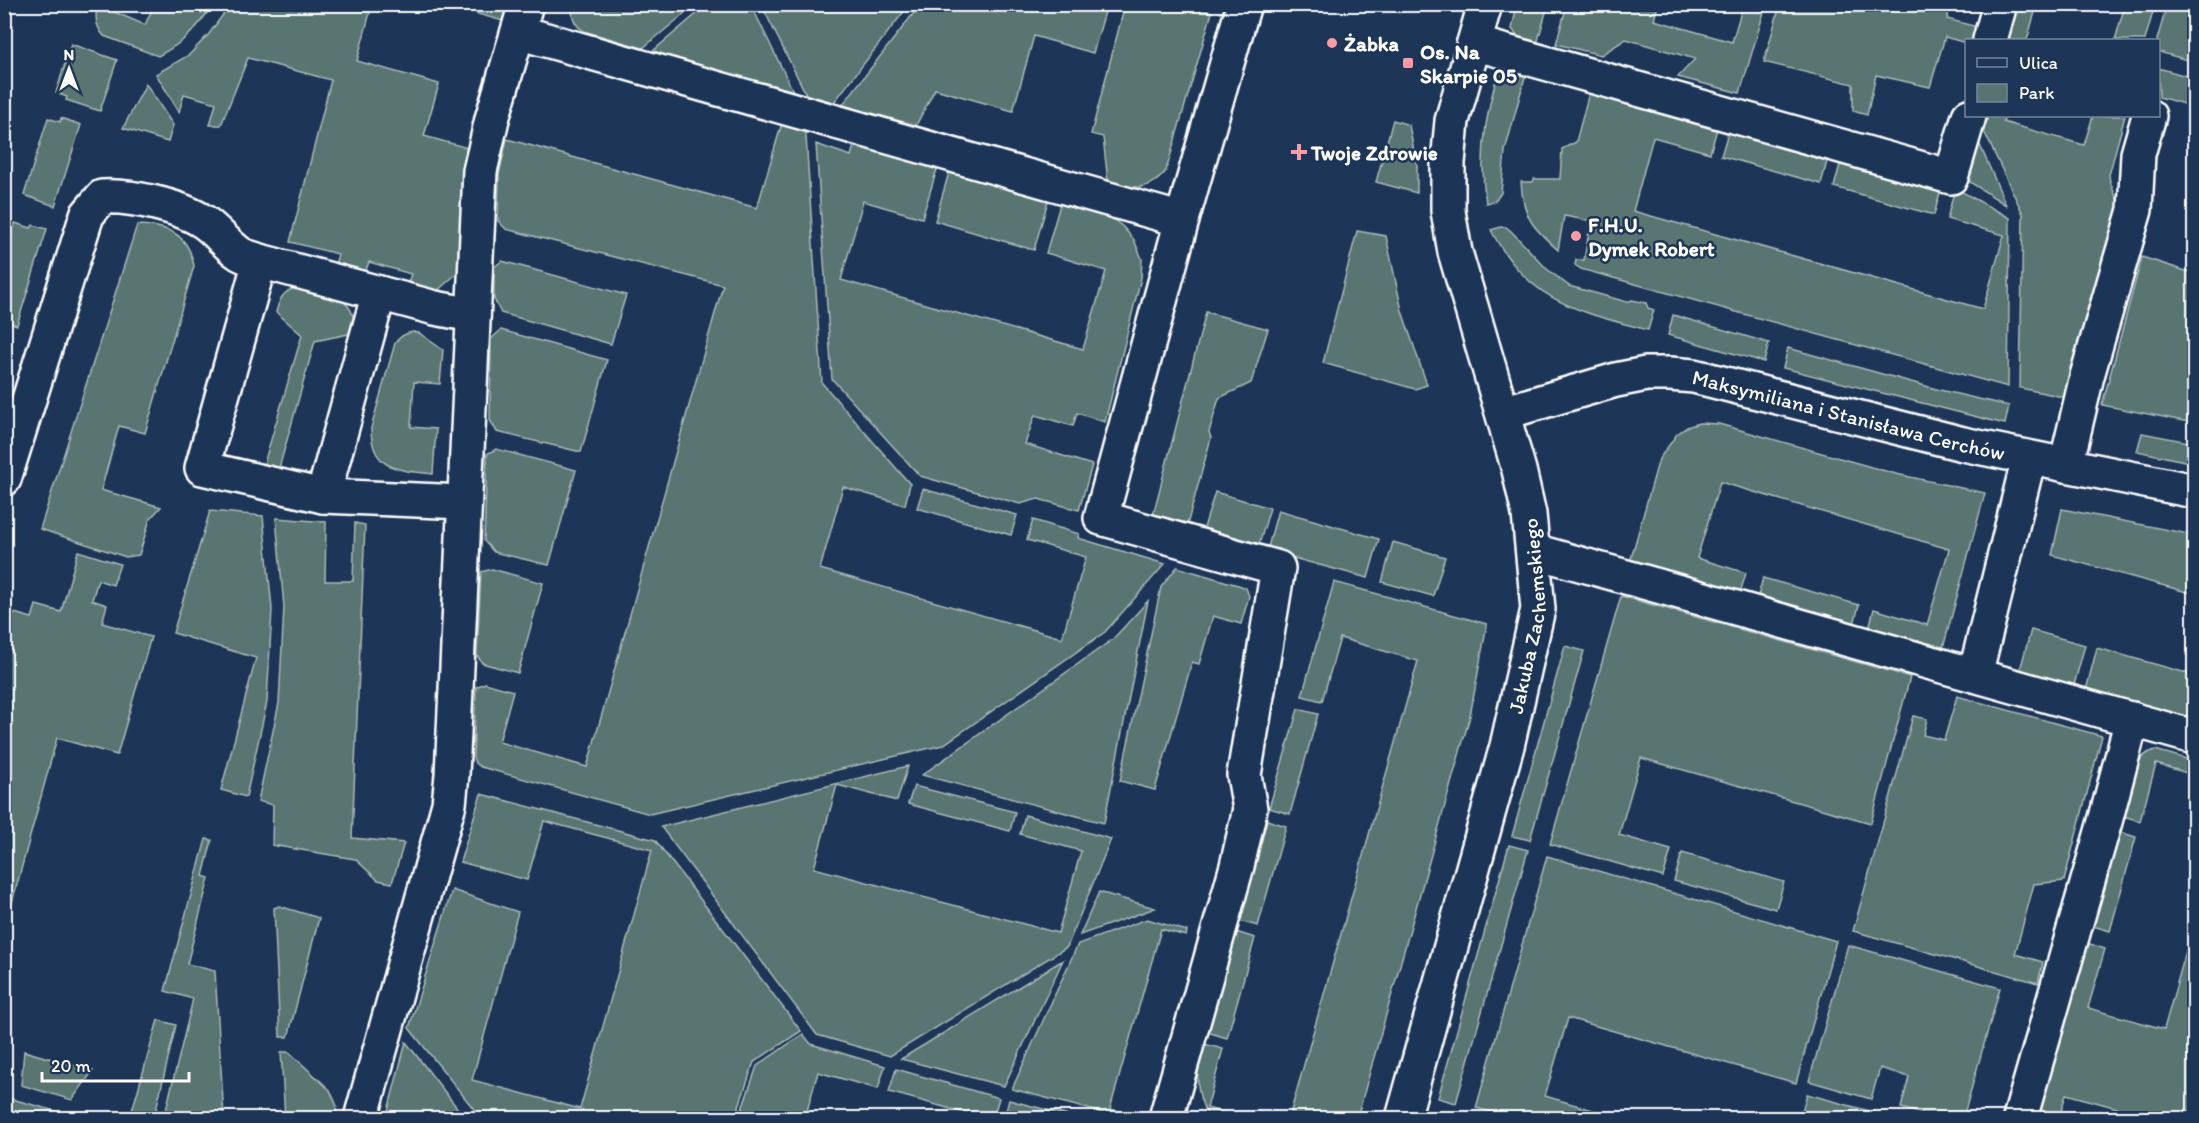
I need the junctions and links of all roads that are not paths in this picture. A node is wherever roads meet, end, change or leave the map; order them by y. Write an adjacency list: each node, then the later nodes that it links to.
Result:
1 (1244, 4): 9 (street)
2 (1485, 4): 6 (street, Jakuba Zachemskiego)
3 (2000, 4): 5 (street)
4 (522, 18): 9 (street); 12 (street)
5 (1990, 39)
6 (1473, 43): 7 (street); 13 (street, Jakuba Zachemskiego)
7 (1969, 117)
8 (2149, 117): 15 (street)
9 (1182, 220): 25 (street)
10 (260, 261): 11 (street); 16 (street); 18 (street)
11 (379, 293): 12 (street); 18 (street)
12 (473, 315): 19 (street)
13 (1503, 413): 14 (street, Maksymiliana i Stanisława Cerchów); 20 (street, Jakuba Zachemskiego)
14 (2029, 458): 15 (street, Maksymiliana i Stanisława Cerchów); 21 (street)
15 (2066, 465): 17 (street, Maksymiliana i Stanisława Cerchów)
16 (4, 479)
17 (2194, 491)
18 (322, 496): 19 (street)
19 (464, 502): 24 (street)
20 (1534, 550): 21 (street); 26 (street, Jakuba Zachemskiego)
21 (1976, 675): 22 (street)
22 (2132, 719): 23 (street); 27 (street)
23 (2194, 737)
24 (361, 1119)
25 (1166, 1119)
26 (1403, 1119)
27 (2019, 1119)

